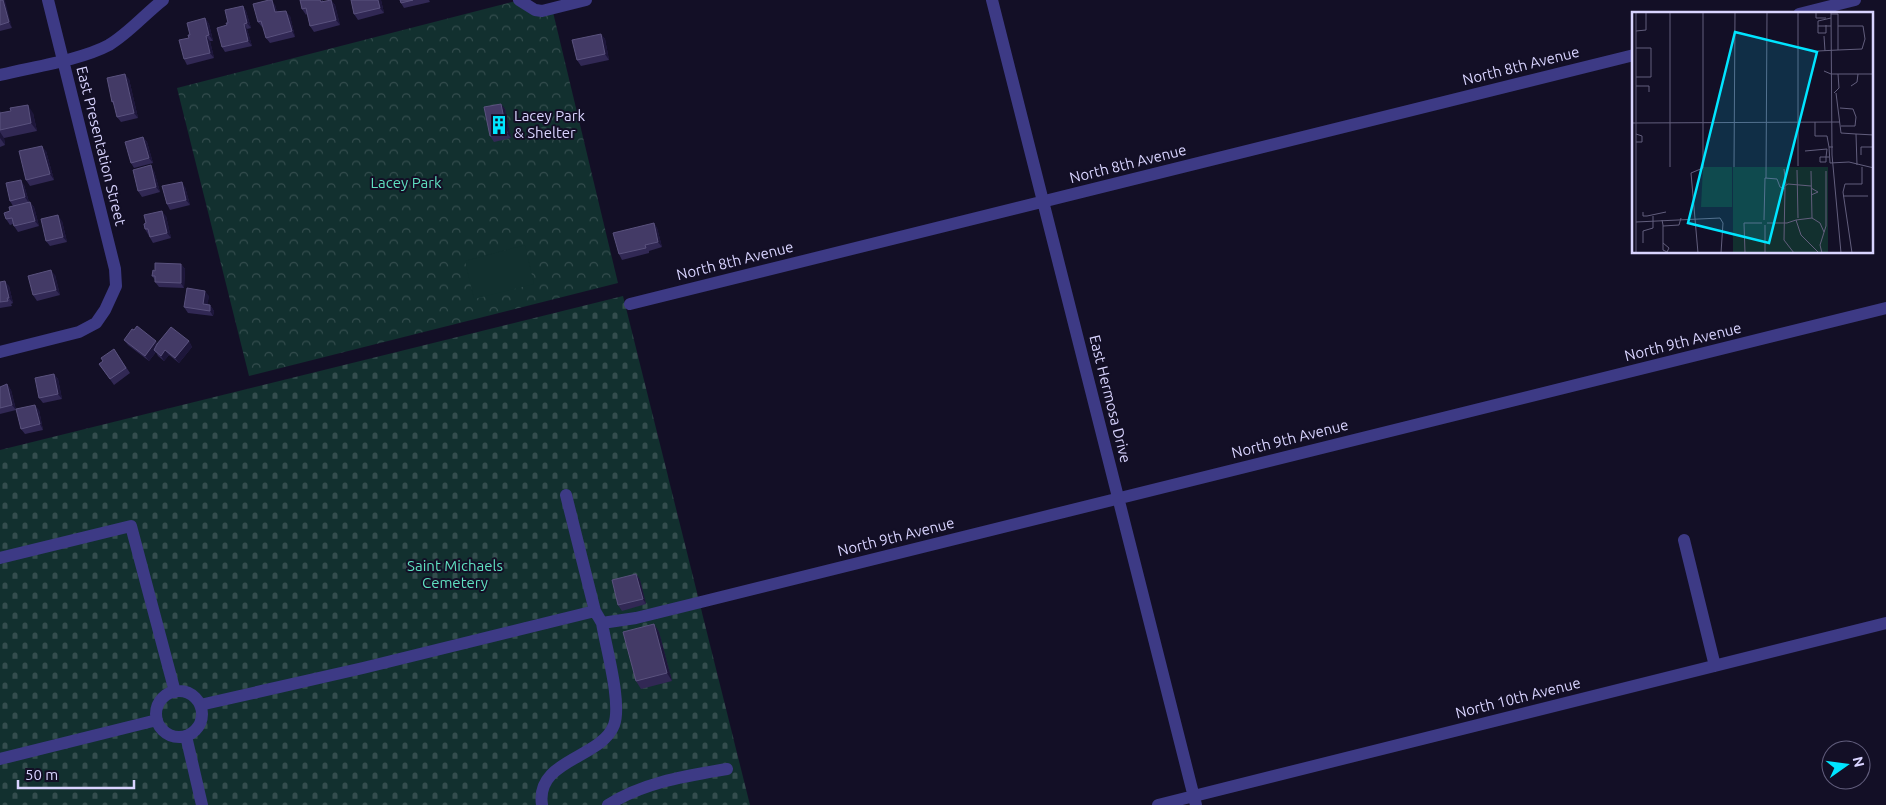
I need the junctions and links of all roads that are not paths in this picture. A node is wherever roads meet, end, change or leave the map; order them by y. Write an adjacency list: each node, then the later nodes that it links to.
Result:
1 (48, 0): 9 (street, East Presentation Street)
2 (163, 0): 9 (street)
3 (519, 0): 4 (street)
4 (586, 0)
5 (992, 0): 11 (street, East Hermosa Drive)
6 (1855, 0): 7 (street)
7 (1807, 12)
8 (1632, 55): 11 (street, North 8th Avenue)
9 (63, 60): 10 (street); 14 (street, East Presentation Street)
10 (0, 75)
11 (1043, 202): 12 (street, North 8th Avenue); 16 (street, East Hermosa Drive)
12 (630, 304)
13 (1886, 308): 16 (street, North 9th Avenue)
14 (0, 352)
15 (566, 495): 19 (street)
16 (1118, 499): 20 (street, North 9th Avenue); 29 (street, East Hermosa Drive)
17 (1684, 540): 22 (street)
18 (0, 558): 23 (street)
19 (595, 611): 20 (street); 24 (street)
20 (602, 623): 31 (street)
21 (1886, 623): 22 (street, North 10th Avenue)
22 (1715, 666): 29 (street, North 10th Avenue)
23 (175, 692): 24 (street); 25 (street)
24 (200, 705): 26 (street)
25 (157, 720): 26 (street); 27 (street)
26 (186, 736): 30 (street)
27 (0, 759)
28 (727, 769): 32 (street)
29 (1194, 801): 33 (street, North 10th Avenue)
30 (202, 805)
31 (542, 805)
32 (608, 805)
33 (1158, 805)

